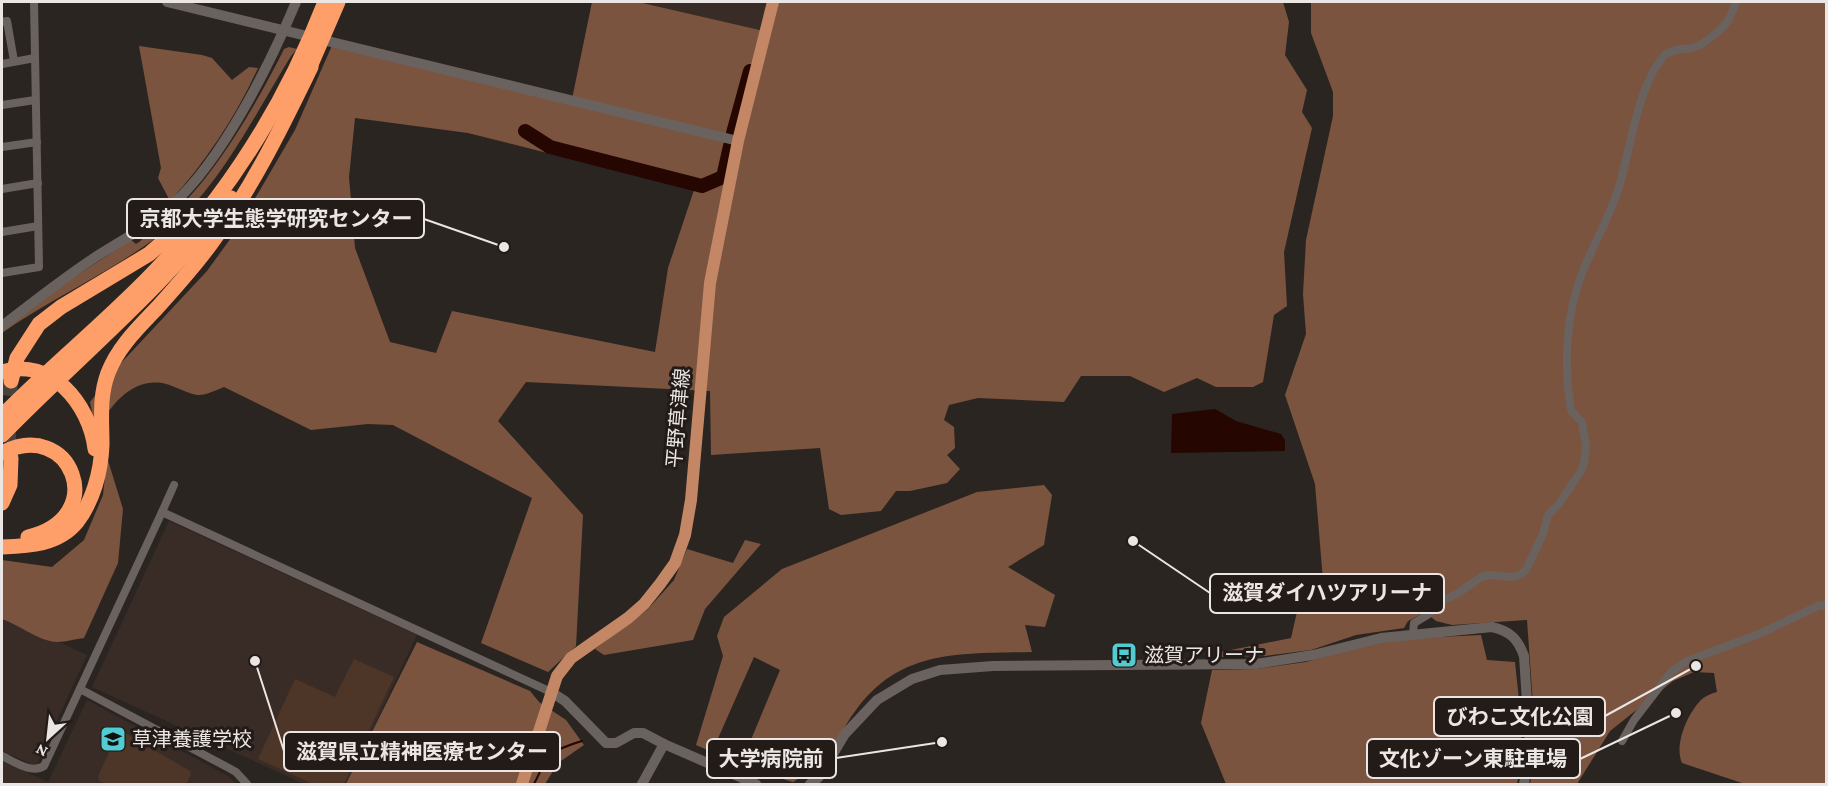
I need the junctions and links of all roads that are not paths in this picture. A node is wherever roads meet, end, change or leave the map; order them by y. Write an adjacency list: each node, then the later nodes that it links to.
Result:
1 (34, 2): 9 (street)
2 (167, 2): 8 (street)
3 (296, 2): 8 (street)
4 (773, 2): 15 (main road, 平野草津線)
5 (1736, 2): 35 (street)
6 (330, 6): 12 (highway)
7 (2, 22): 10 (street)
8 (284, 29): 15 (street); 23 (street)
9 (35, 58): 10 (street); 13 (street)
10 (14, 62): 11 (street)
11 (2, 64)
12 (304, 64): 24 (highway); 25 (highway); 26 (highway); 28 (highway)
13 (35, 100): 14 (street); 16 (street)
14 (2, 105)
15 (738, 141): 37 (main road, 平野草津線)
16 (37, 142): 17 (street); 18 (street)
17 (2, 147)
18 (38, 183): 19 (street); 20 (street)
19 (2, 189)
20 (38, 226): 21 (street); 22 (street)
21 (2, 232)
22 (2, 273)
23 (2, 326)
24 (6, 376): 28 (highway)
25 (2, 416)
26 (2, 435)
27 (6, 455): 30 (highway); 32 (highway)
28 (96, 482): 33 (highway)
29 (174, 485): 31 (street)
30 (2, 502)
31 (162, 512): 36 (street); 37 (street)
32 (2, 538)
33 (2, 547)
34 (1827, 606): 38 (street)
35 (1413, 633): 45 (street); 46 (street)
36 (80, 689): 40 (street); 41 (street)
37 (551, 692): 39 (street); 42 (main road, 平野草津線)
38 (1622, 741)
39 (664, 744): 43 (street); 44 (street)
40 (2, 756)
41 (247, 784)
42 (522, 784)
43 (642, 784)
44 (756, 784)
45 (810, 784)
46 (1524, 784)

